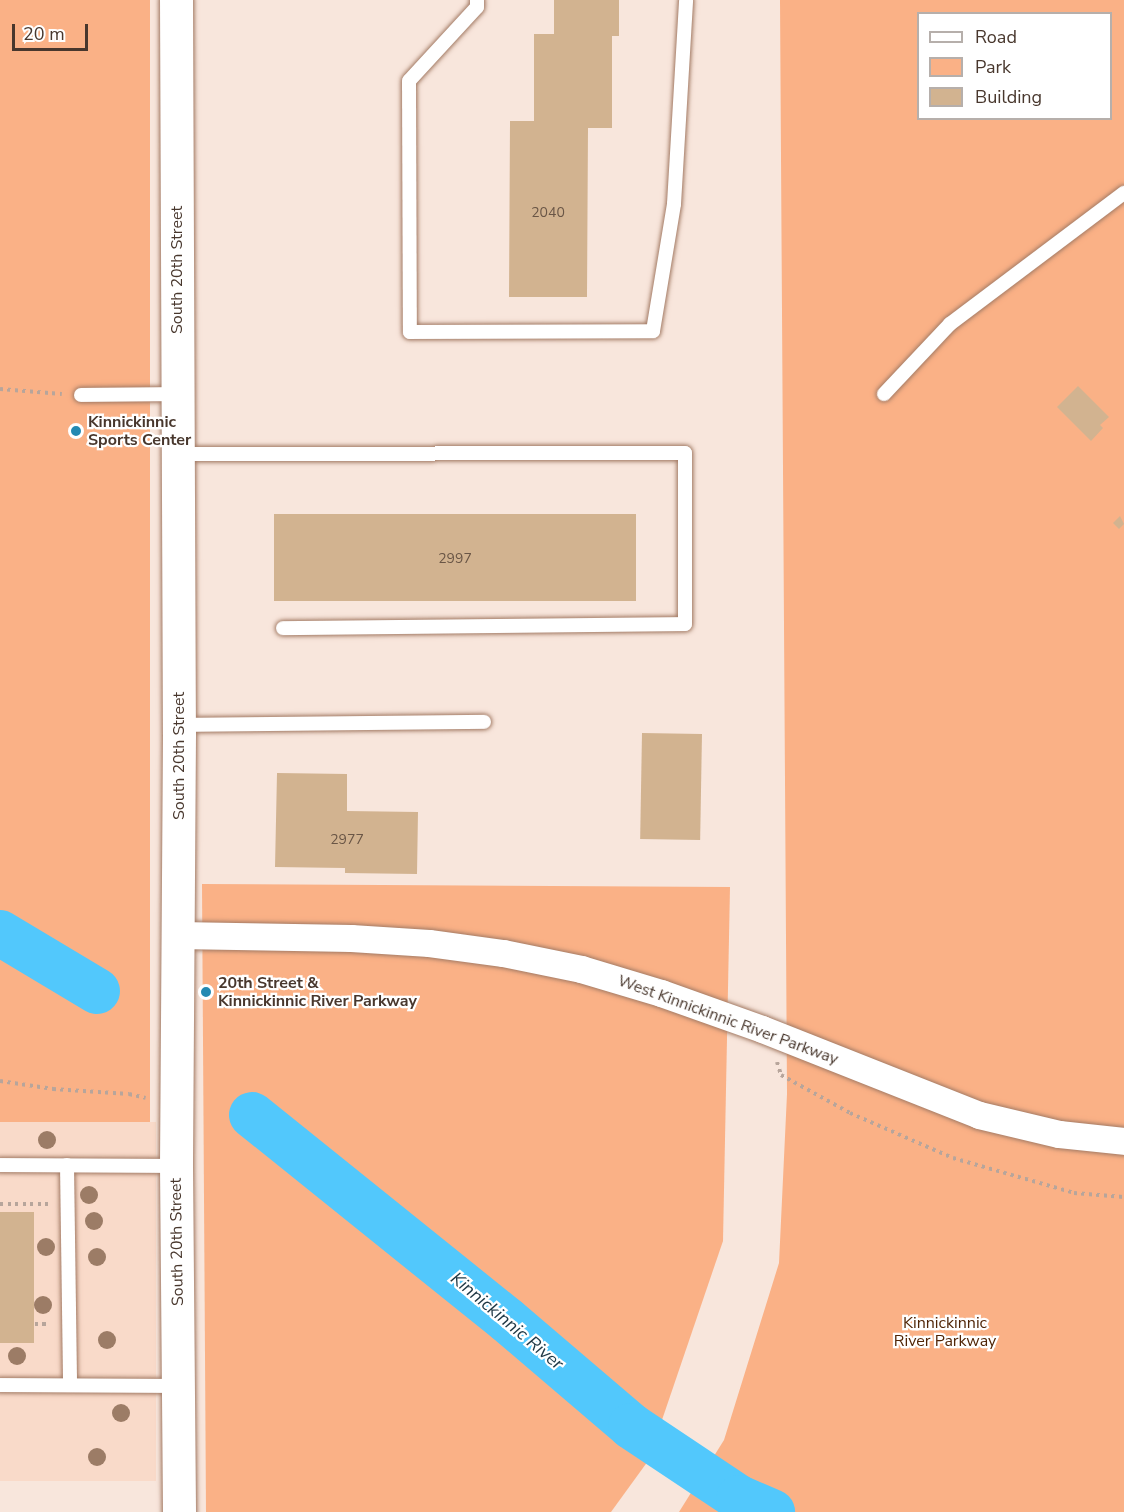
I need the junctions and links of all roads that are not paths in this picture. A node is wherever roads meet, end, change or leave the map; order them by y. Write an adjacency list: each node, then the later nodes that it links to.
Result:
1 (176, 0): 5 (street, South 20th Street)
2 (477, 0): 3 (lane)
3 (686, 0)
4 (1124, 193): 6 (lane)
5 (178, 394): 7 (lane); 8 (street, South 20th Street)
6 (884, 394)
7 (81, 395)
8 (178, 454): 9 (lane); 11 (street, South 20th Street)
9 (283, 628)
10 (484, 722): 11 (lane)
11 (179, 726): 12 (street, South 20th Street)
12 (178, 935): 13 (street, West Kinnickinnic River Parkway); 16 (street, South 20th Street)
13 (1124, 1141)
14 (0, 1165): 15 (lane)
15 (67, 1165): 16 (lane); 18 (lane)
16 (176, 1166): 19 (street, South 20th Street)
17 (0, 1385): 18 (lane)
18 (70, 1385): 19 (lane)
19 (178, 1386): 20 (street, South 20th Street)
20 (179, 1512)

